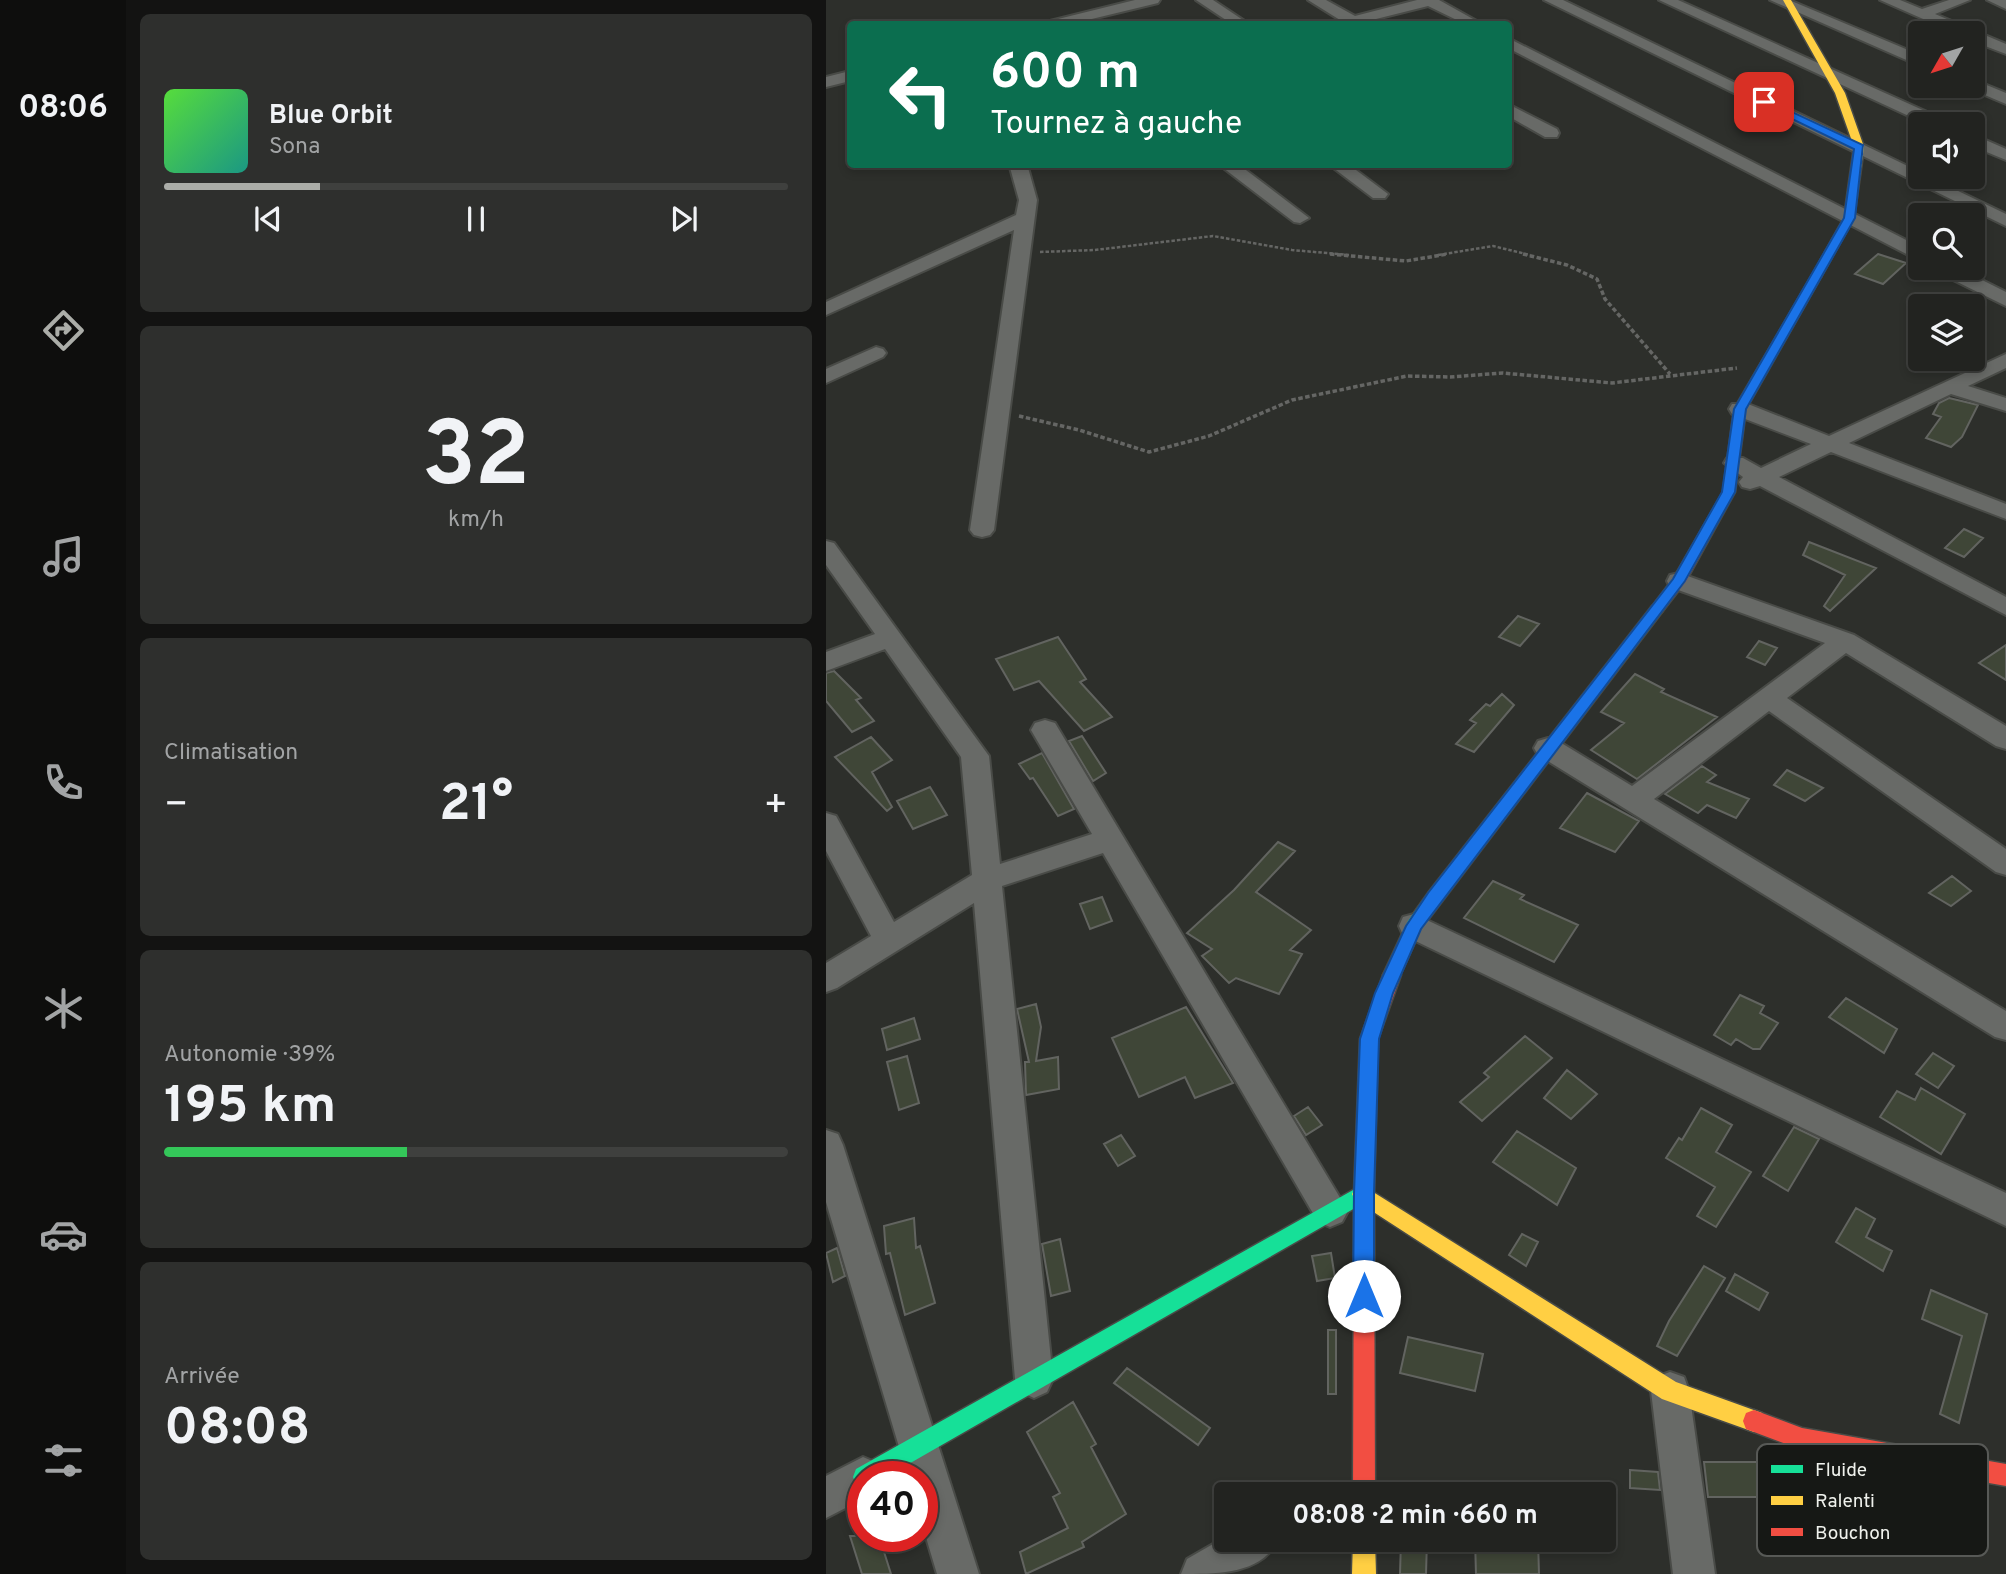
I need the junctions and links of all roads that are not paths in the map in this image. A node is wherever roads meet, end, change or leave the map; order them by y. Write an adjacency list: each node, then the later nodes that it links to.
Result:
1 (1153, 0): 12 (street)
2 (1203, 0): 17 (street)
3 (1315, 0): 18 (street)
4 (1551, 0): 37 (street)
5 (1666, 0): 28 (street)
6 (1886, 0): 13 (street)
7 (1963, 0): 13 (street)
8 (1994, 0): 11 (street)
9 (1429, 1): 19 (street); 20 (street)
10 (1785, 2): 27 (street); 28 (street)
11 (2006, 5)
12 (1107, 6): 14 (street); 15 (street); 16 (street)
13 (1921, 14): 21 (street)
14 (1057, 21)
15 (1064, 21)
16 (1122, 21)
17 (1237, 21)
18 (1348, 21)
19 (1358, 21)
20 (1469, 21)
21 (1938, 21)
22 (1985, 40): 24 (street)
23 (1512, 44): 25 (street)
24 (2006, 48)
25 (1528, 52): 26 (street); 45 (street)
26 (1512, 56)
27 (1908, 56)
28 (1831, 75): 34 (street); 37 (street)
29 (847, 77): 30 (street)
30 (826, 82)
31 (1985, 90): 32 (street)
32 (2006, 99)
33 (1512, 112): 35 (street)
34 (1913, 112)
35 (1551, 134)
36 (1985, 145): 38 (street)
37 (1859, 148): 45 (street); 46 (street)
38 (2006, 155)
39 (1019, 168): 43 (street)
40 (1231, 168): 44 (street)
41 (1342, 168): 42 (street)
42 (1379, 194)
43 (1025, 218): 50 (street); 62 (street)
44 (1300, 218)
45 (1849, 218): 47 (street); 56 (street)
46 (2006, 221)
47 (1908, 249)
48 (1967, 280): 49 (street)
49 (2006, 300)
50 (826, 309)
51 (876, 353): 53 (street)
52 (2006, 360): 54 (street)
53 (826, 377)
54 (1950, 387): 55 (street); 57 (street)
55 (2006, 405)
56 (1740, 409): 57 (street); 58 (street)
57 (1830, 444): 59 (street); 61 (street)
58 (1735, 463): 59 (street); 60 (street)
59 (1761, 477): 60 (street); 65 (street)
60 (1728, 492): 64 (street)
61 (2006, 512)
62 (982, 530)
63 (826, 548): 66 (street)
64 (1678, 581): 67 (street); 72 (street)
65 (2006, 607)
66 (890, 638): 68 (street); 77 (street)
67 (1845, 641): 69 (street); 71 (street)
68 (826, 662)
69 (1769, 698): 73 (street); 76 (street)
70 (1045, 730): 75 (street)
71 (2006, 739)
72 (1548, 748): 73 (street); 78 (street)
73 (1633, 800): 81 (street)
74 (826, 824): 79 (street)
75 (1107, 839): 77 (street); 85 (street)
76 (2006, 864)
77 (987, 880): 79 (street); 86 (street)
78 (1414, 926): 83 (street); 84 (street)
79 (889, 941): 80 (street)
80 (826, 979)
81 (2006, 1027)
82 (826, 1145): 89 (street)
83 (1364, 1193): 85 (street); 87 (street); 93 (street)
84 (2006, 1210)
85 (1330, 1212): 86 (street)
86 (1034, 1380): 89 (street)
87 (1670, 1391): 88 (street); 101 (street)
88 (1830, 1444)
89 (919, 1446): 90 (street); 98 (street)
90 (892, 1461)
91 (1988, 1472): 92 (street)
92 (2006, 1475)
93 (1354, 1482)
94 (847, 1486): 95 (street)
95 (826, 1498)
96 (1238, 1552): 99 (street)
97 (1364, 1552): 100 (street)
98 (958, 1574)
99 (1202, 1574)
100 (1363, 1574)
101 (1694, 1574)

